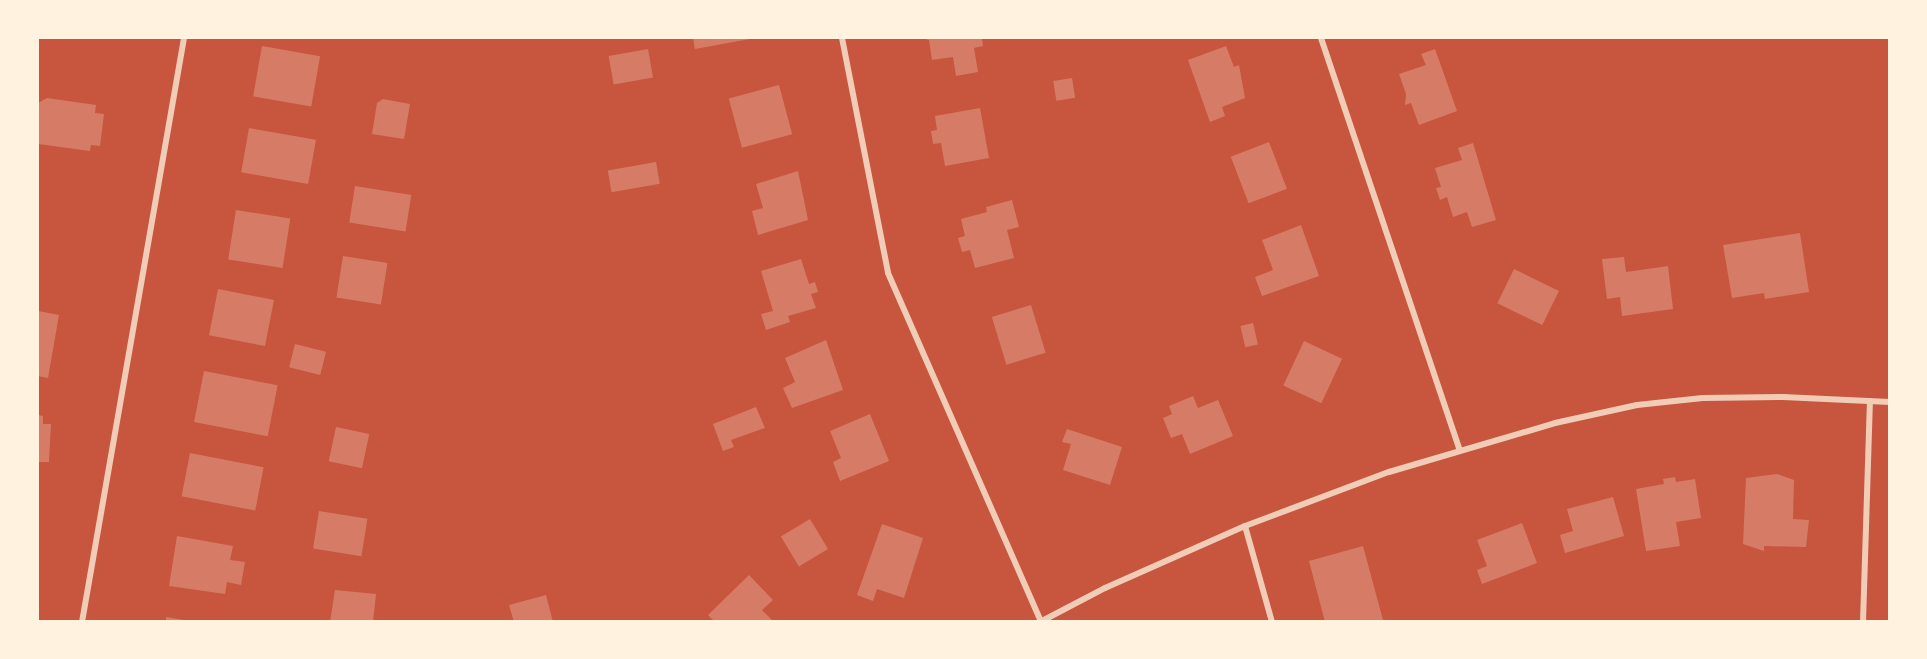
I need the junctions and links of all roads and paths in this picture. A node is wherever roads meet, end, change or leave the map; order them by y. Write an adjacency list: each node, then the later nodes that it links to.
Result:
1 (184, 38): 8 (street)
2 (842, 38): 9 (street)
3 (1321, 38): 6 (street)
4 (1870, 401): 5 (street); 6 (street); 11 (street)
5 (1890, 402)
6 (1460, 450): 7 (street)
7 (1245, 526): 9 (street); 10 (street)
8 (82, 621)
9 (1041, 621)
10 (1272, 621)
11 (1863, 621)

